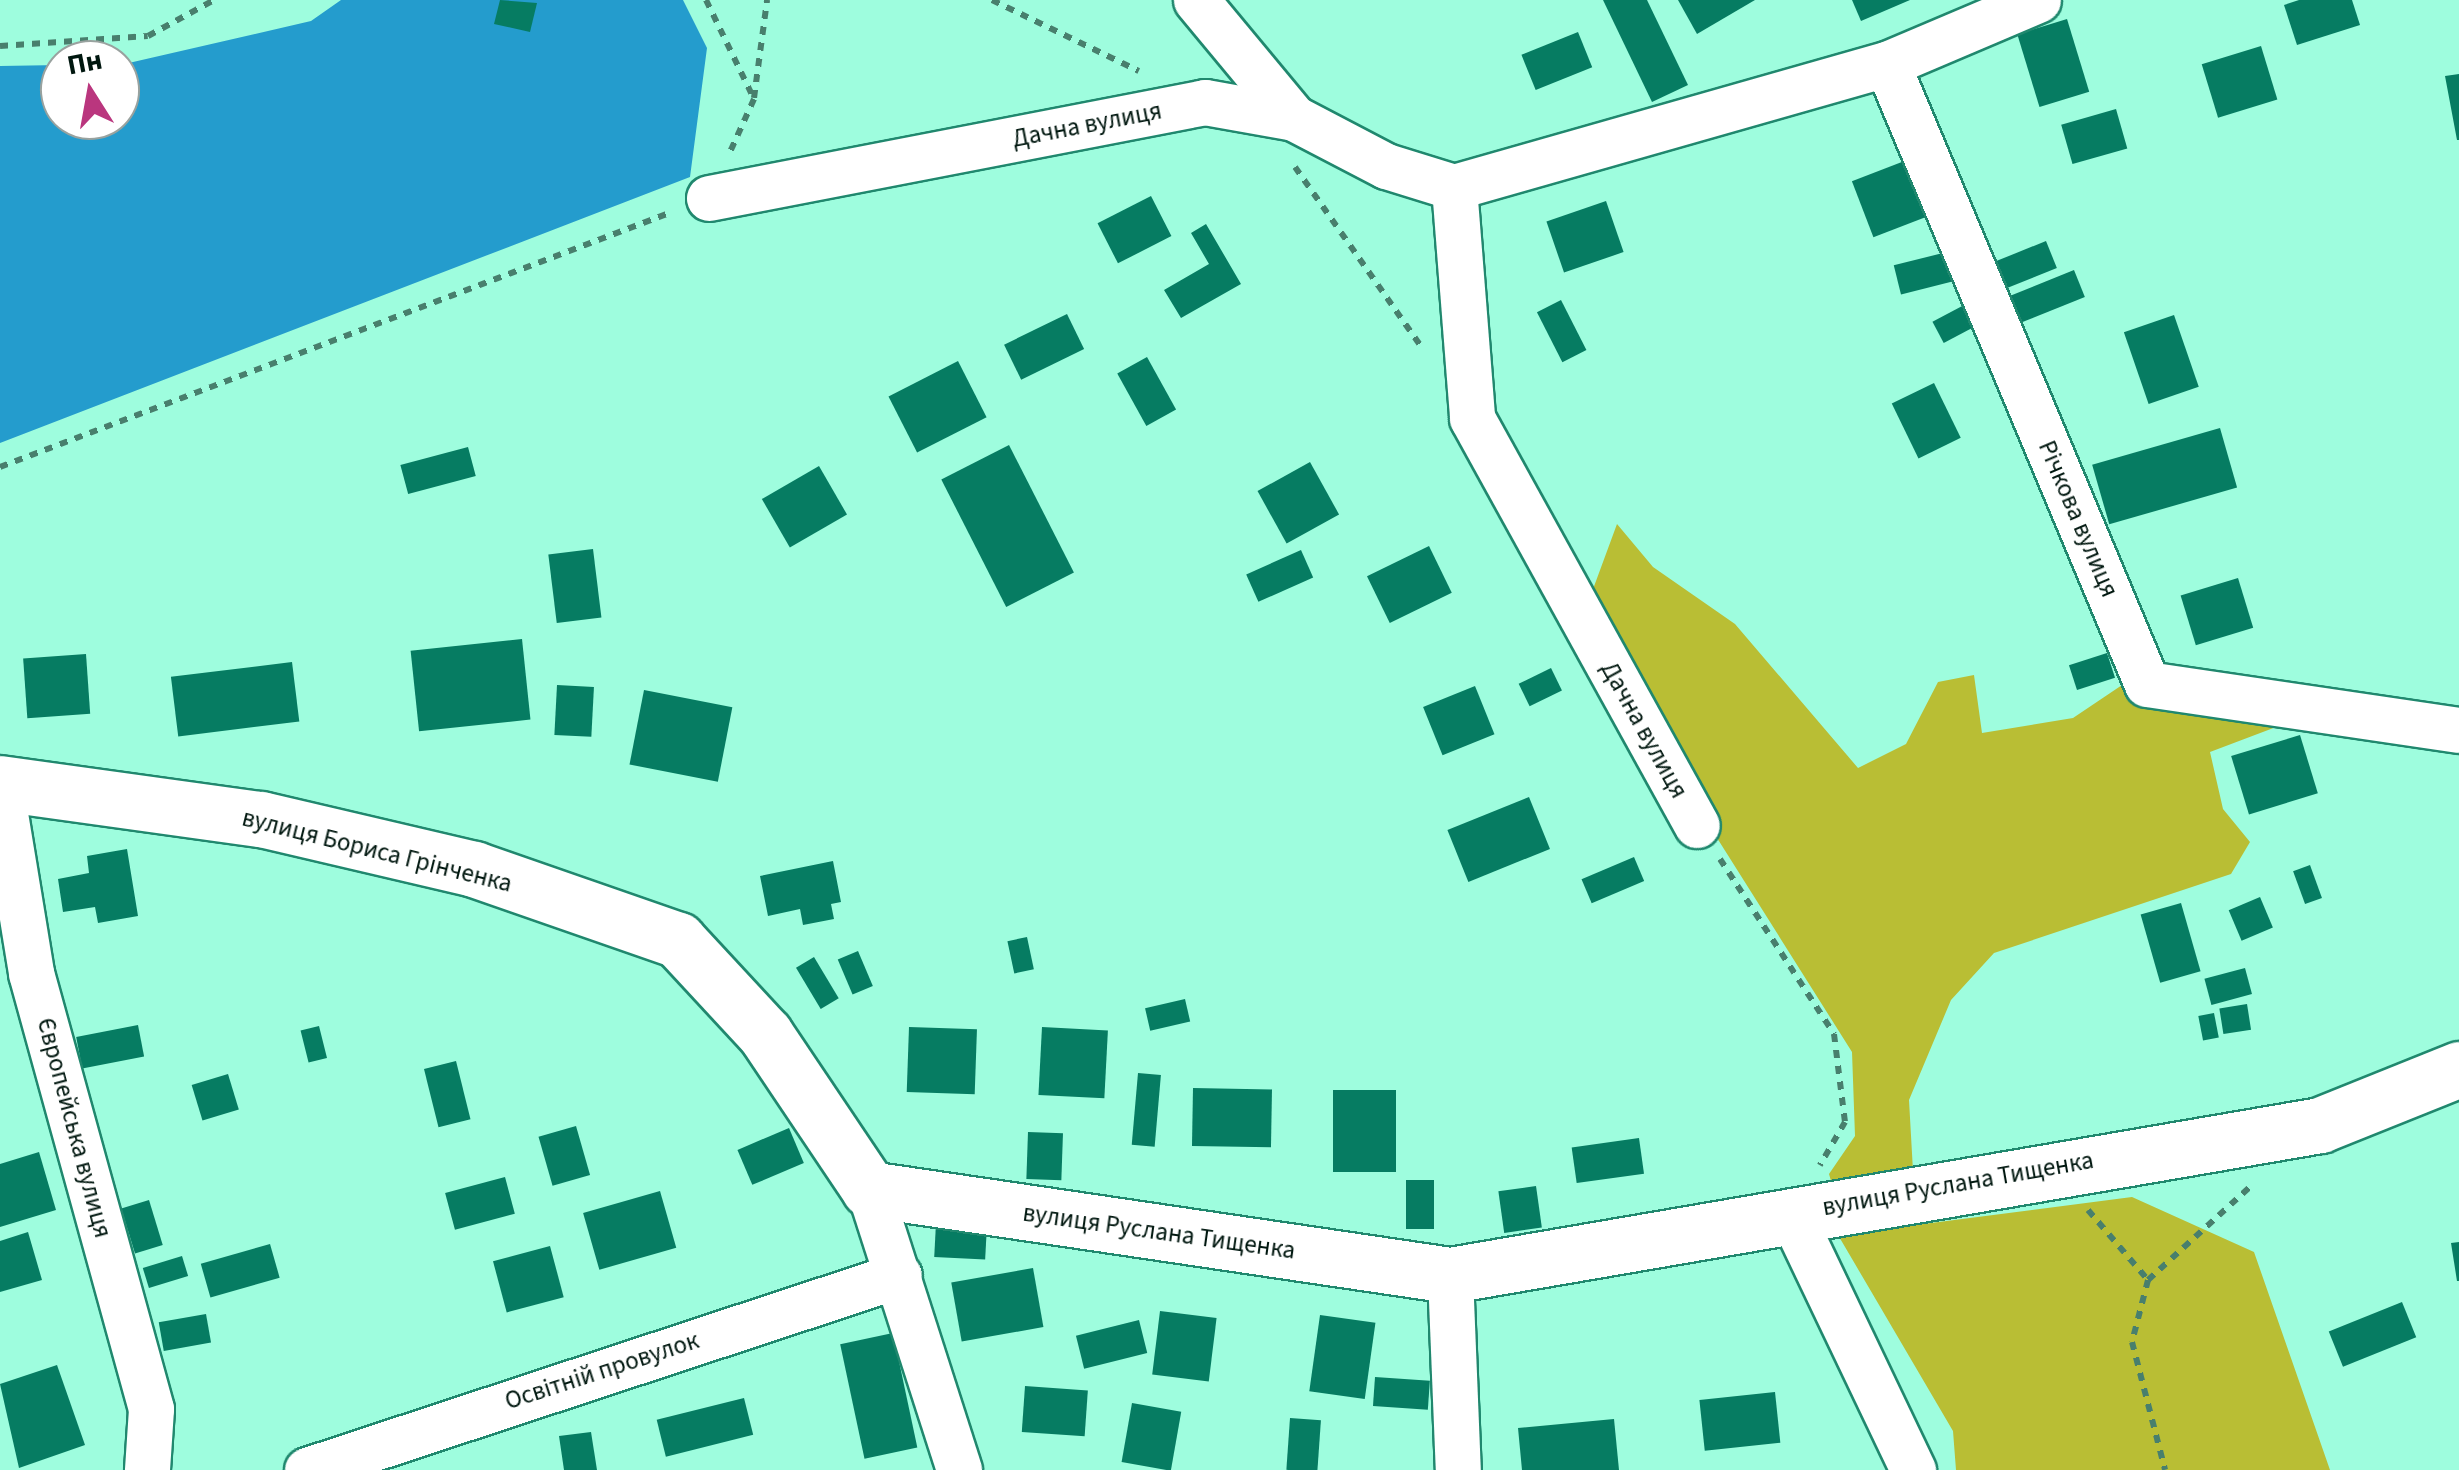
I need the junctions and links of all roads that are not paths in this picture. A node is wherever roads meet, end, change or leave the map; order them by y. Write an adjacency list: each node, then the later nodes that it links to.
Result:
1 (1196, 0): 4 (street)
2 (2038, 0): 3 (street)
3 (1887, 64): 5 (street); 7 (street, Річкова вулиця)
4 (1275, 116): 5 (street, Дачна вулиця); 6 (street, Дачна вулиця)
5 (1454, 187): 9 (street, Дачна вулиця)
6 (708, 198)
7 (2459, 730)
8 (0, 783): 11 (street, вулиця Бориса Грінченка); 15 (street, Європейська вулиця)
9 (1697, 824)
10 (2459, 1069): 12 (street, вулиця Руслана Тищенка)
11 (869, 1189): 13 (street, вулиця Бориса Грінченка); 14 (street, вулиця Руслана Тищенка)
12 (1791, 1214): 14 (street, вулиця Руслана Тищенка); 19 (street)
13 (899, 1275): 16 (street, Освітній провулок); 17 (street, вулиця Бориса Грінченка)
14 (1450, 1275): 18 (street)
15 (147, 1470)
16 (307, 1470)
17 (958, 1470)
18 (1458, 1470)
19 (1913, 1470)

